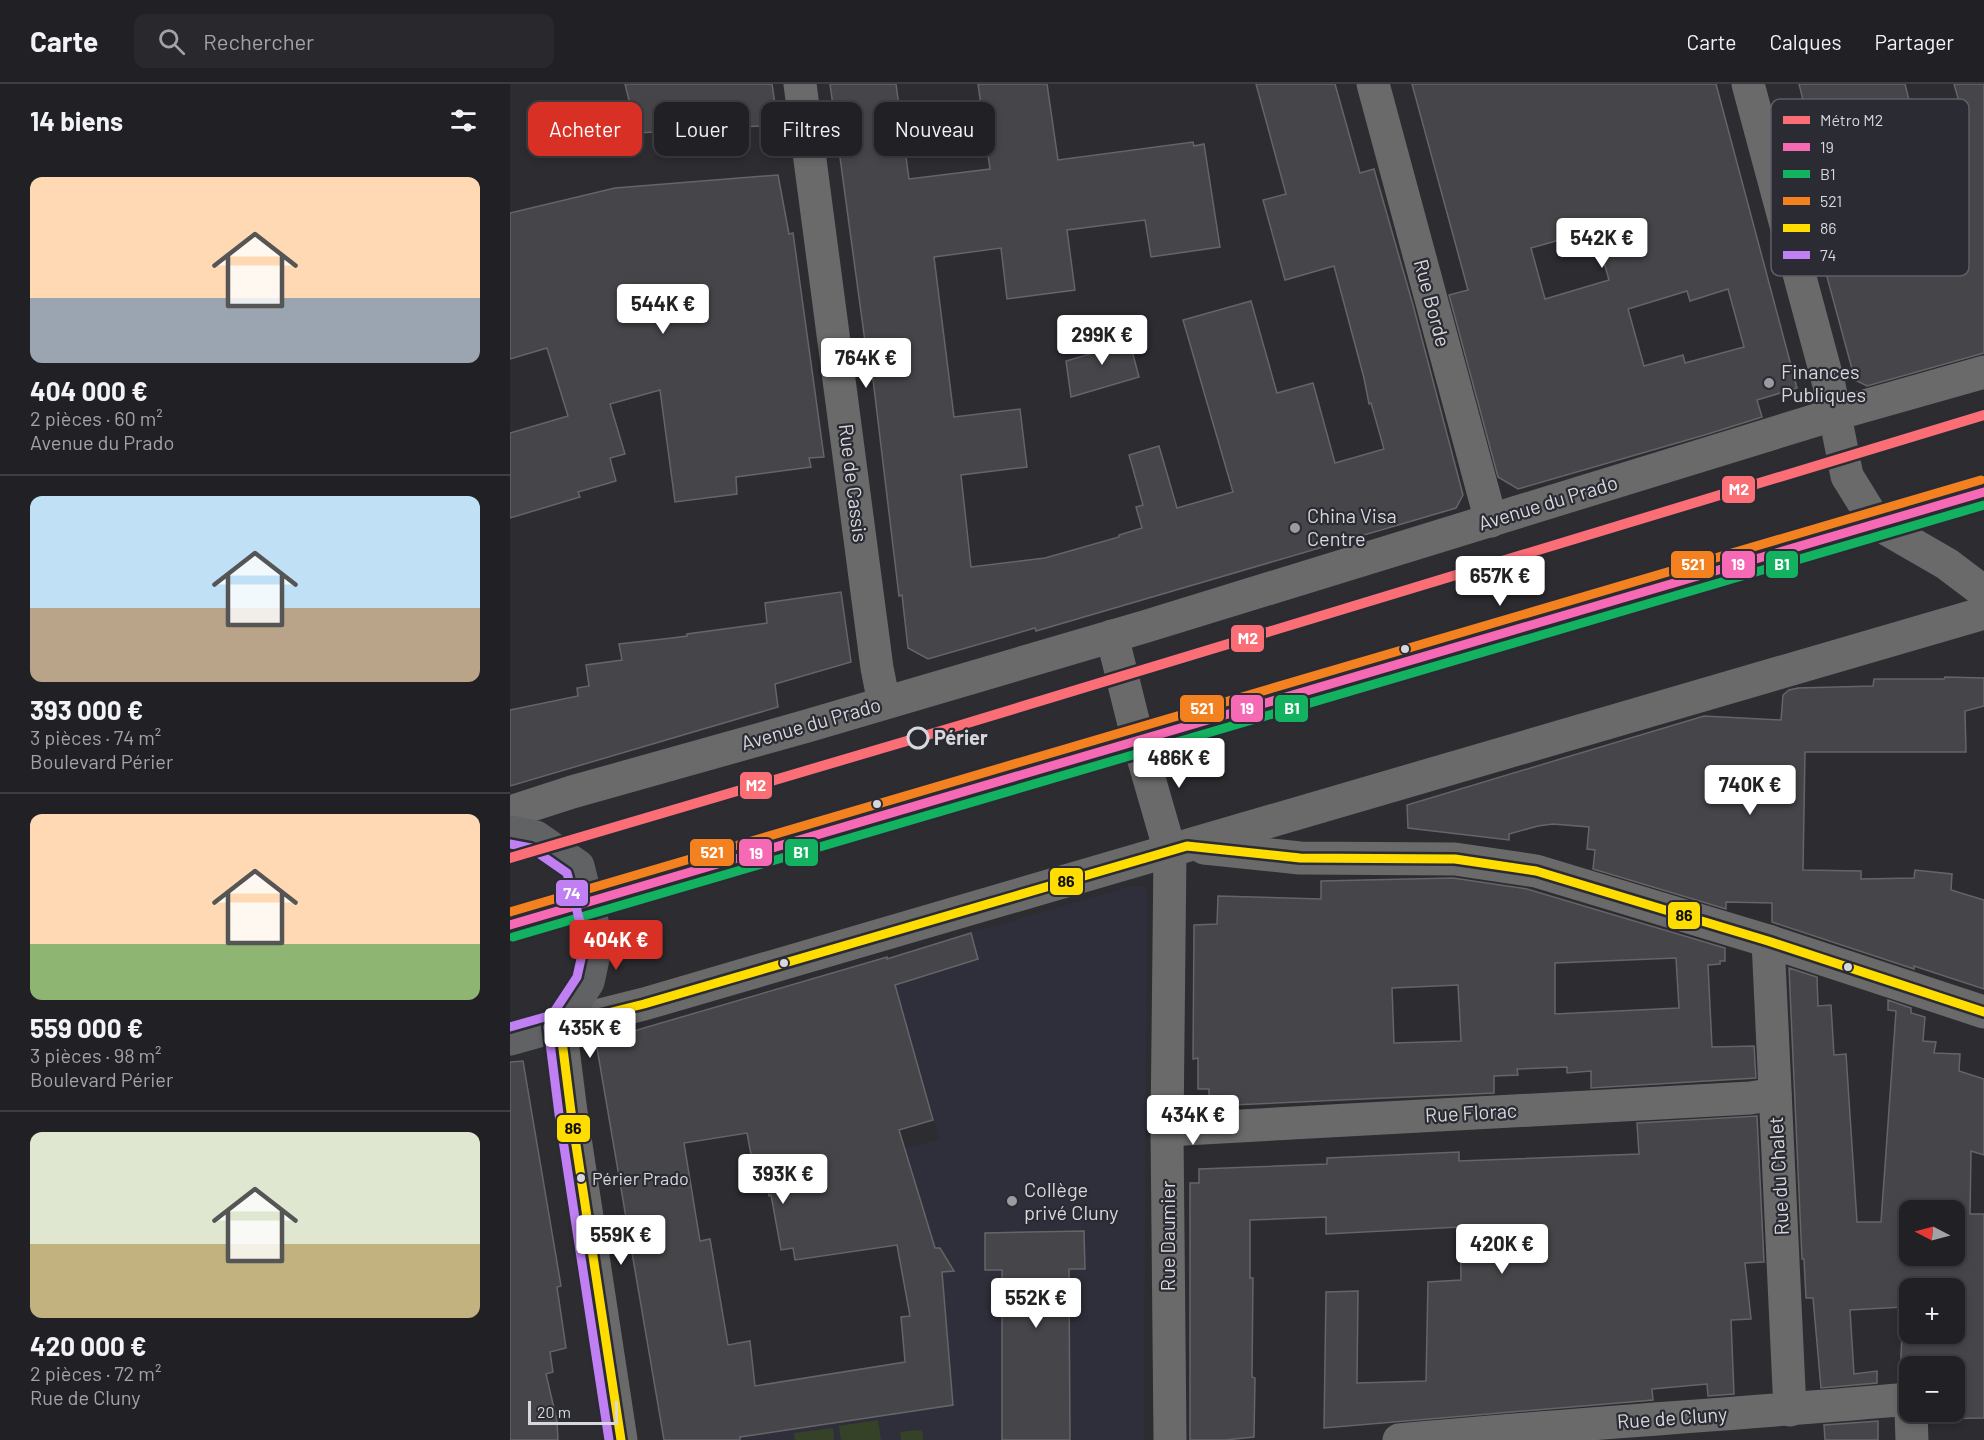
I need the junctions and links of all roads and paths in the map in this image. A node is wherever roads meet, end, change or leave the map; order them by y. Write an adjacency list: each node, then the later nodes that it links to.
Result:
1 (800, 84): 14 (street, Rue de Cassis)
2 (1373, 84): 9 (street, Rue Borde)
3 (1748, 84): 4 (street)
4 (1771, 170)
5 (1799, 276): 7 (street)
6 (1984, 372): 7 (street, Avenue du Prado)
7 (1836, 414): 9 (street, Avenue du Prado); 10 (street)
8 (1984, 492): 10 (main road)
9 (1491, 521): 13 (street, Avenue du Prado)
10 (1876, 523): 11 (street); 15 (main road)
11 (1984, 592)
12 (1984, 613): 18 (street)
13 (1112, 636): 14 (street, Avenue du Prado); 15 (street)
14 (884, 703): 16 (street, Avenue du Prado)
15 (1138, 740): 18 (street); 19 (main road)
16 (510, 812)
17 (510, 832): 19 (main road)
18 (1179, 848): 21 (street); 23 (street); 26 (street, Rue Daumier)
19 (586, 904): 20 (main road); 23 (main road)
20 (510, 925)
21 (1768, 941): 22 (street); 25 (street, Rue du Chalet)
22 (1984, 1011)
23 (560, 1025): 24 (main road); 31 (street)
24 (510, 1039)
25 (1775, 1094): 26 (street, Rue Florac); 28 (street, Rue du Chalet)
26 (1167, 1130): 32 (street, Rue Daumier)
27 (1899, 1400): 28 (street, Rue de Cluny)
28 (1790, 1410): 30 (street, Rue de Cluny)
29 (1911, 1422): 34 (street)
30 (1510, 1435): 33 (street, Rue de Cluny)
31 (621, 1440)
32 (1170, 1440)
33 (1399, 1440)
34 (1912, 1440)

